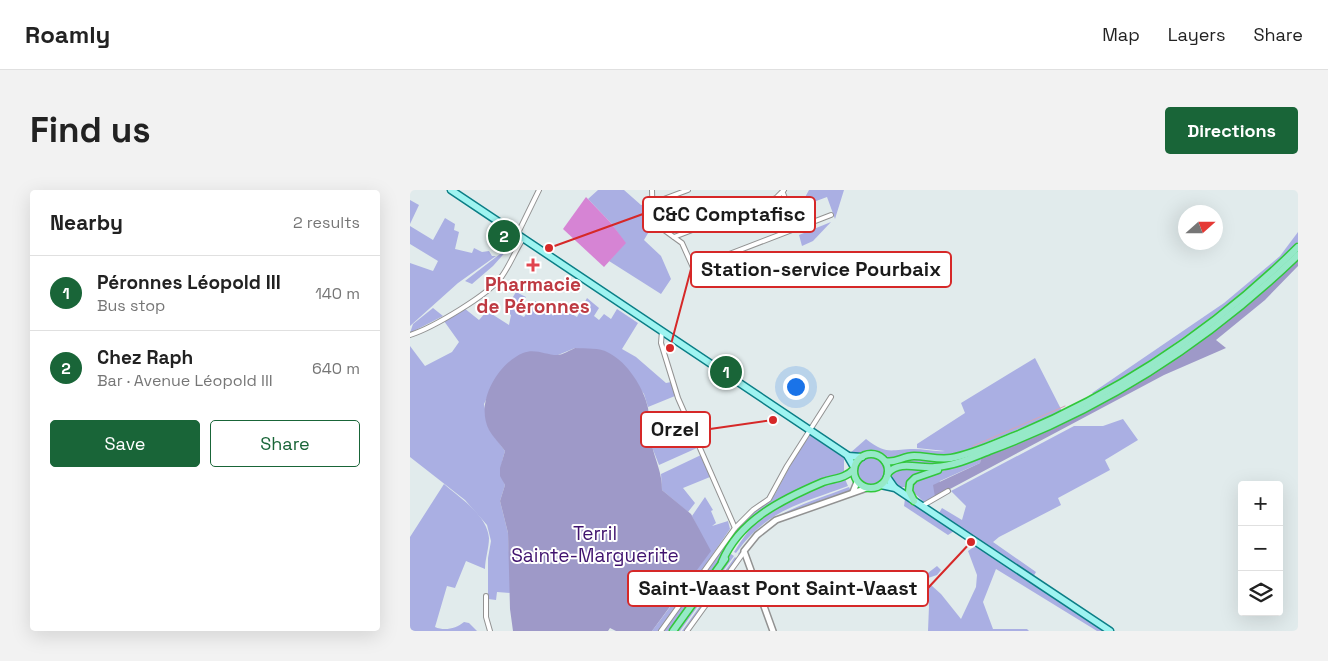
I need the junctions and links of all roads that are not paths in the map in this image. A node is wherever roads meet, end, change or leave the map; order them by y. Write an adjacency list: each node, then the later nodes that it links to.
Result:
1 (451, 190): 9 (main road)
2 (539, 190): 9 (street)
3 (652, 190): 6 (street)
4 (688, 190): 6 (street)
5 (783, 191): 8 (street); 10 (street)
6 (653, 202): 10 (street)
7 (831, 215): 8 (street)
8 (797, 228): 13 (street)
9 (520, 237): 15 (main road); 16 (street)
10 (674, 237): 13 (street)
11 (1298, 247): 23 (highway)
12 (1298, 255): 24 (highway)
13 (693, 268): 14 (street)
14 (700, 283)
15 (662, 331): 17 (main road); 18 (street)
16 (410, 335)
17 (670, 337): 18 (street); 20 (main road)
18 (662, 341): 36 (street)
19 (831, 398): 20 (street)
20 (811, 431): 21 (main road); 36 (street)
21 (846, 455): 22 (main road); 25 (main road)
22 (862, 457): 23 (highway); 25 (highway)
23 (885, 461): 26 (highway)
24 (943, 466): 26 (highway); 34 (highway)
25 (854, 468): 27 (highway); 28 (highway)
26 (888, 475): 29 (highway); 31 (main road)
27 (845, 476): 28 (highway); 41 (highway)
28 (857, 481): 30 (highway); 33 (street)
29 (881, 486): 30 (highway); 31 (main road)
30 (867, 488): 33 (street)
31 (895, 488): 34 (main road)
32 (948, 491): 35 (street)
33 (853, 492): 37 (street)
34 (914, 501): 35 (main road)
35 (922, 506): 44 (main road)
36 (735, 528): 40 (street)
37 (744, 552): 42 (street); 43 (street)
38 (486, 596): 39 (street)
39 (490, 631)
40 (661, 631)
41 (673, 631)
42 (687, 631)
43 (773, 631)
44 (1110, 631)

